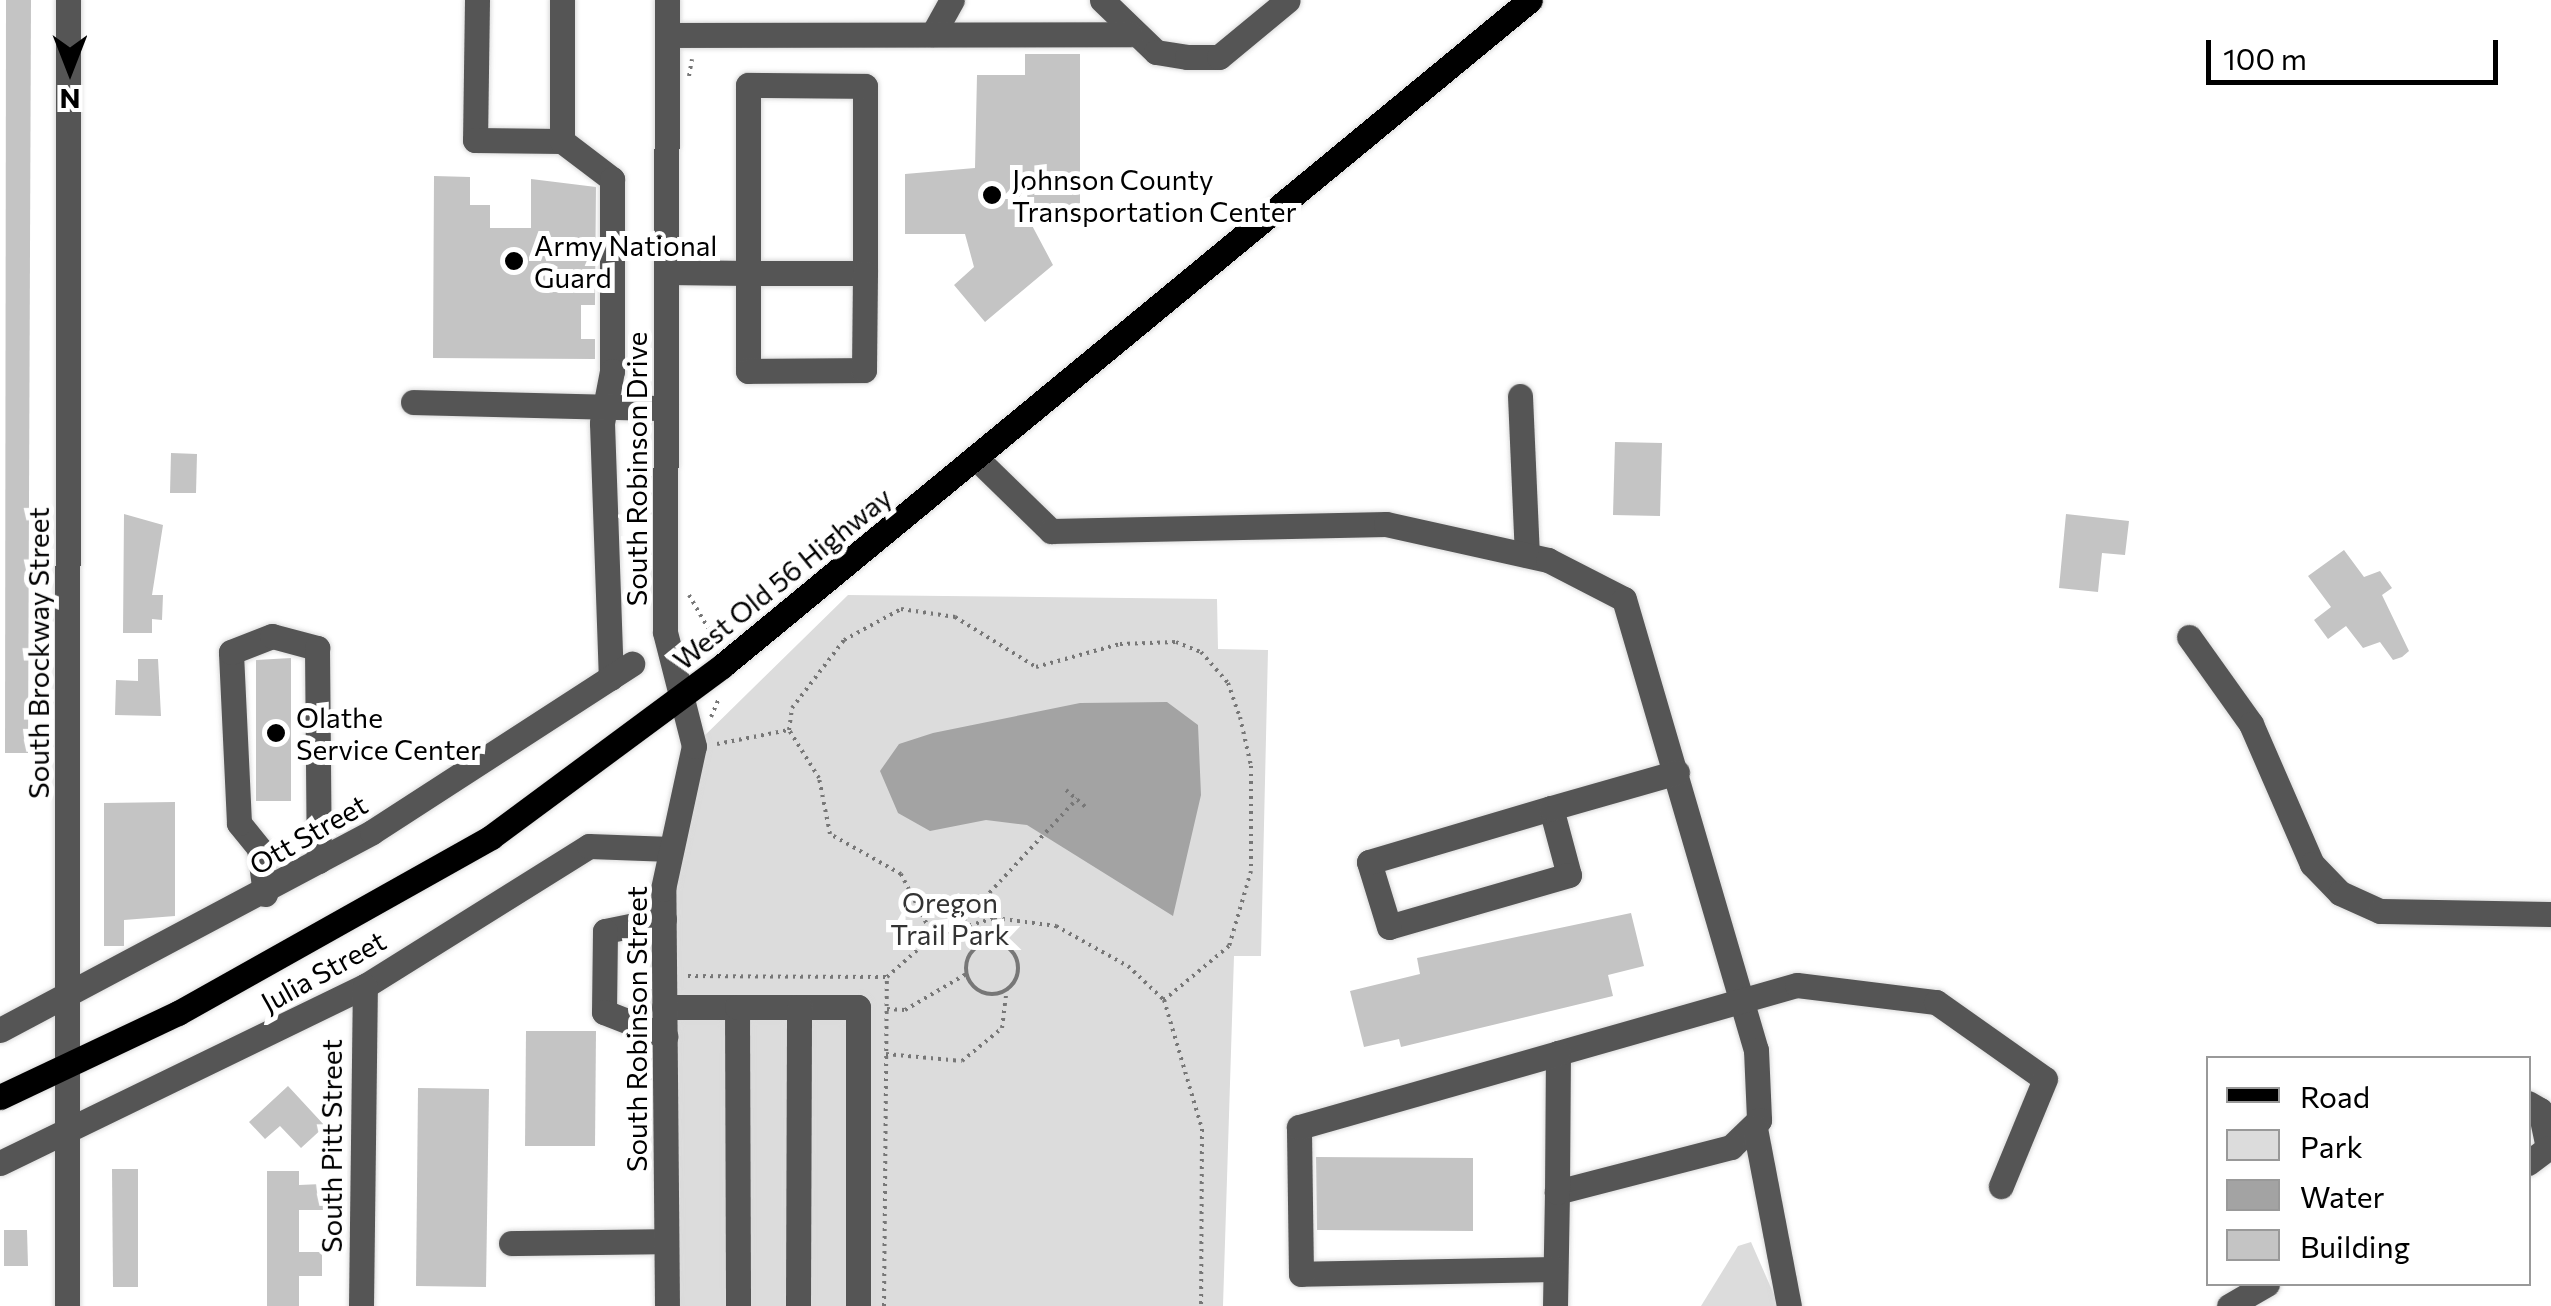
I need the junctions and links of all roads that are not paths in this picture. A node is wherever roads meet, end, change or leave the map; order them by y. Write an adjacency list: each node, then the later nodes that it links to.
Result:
1 (68, 0): 33 (street, South Brockway Street)
2 (476, 0): 12 (street)
3 (562, 0): 12 (street)
4 (667, 0): 9 (street, South Robinson Drive)
5 (952, 0): 10 (street)
6 (1102, 0): 11 (street)
7 (1288, 0): 11 (street)
8 (1530, 0): 20 (main road, West Old 56 Highway)
9 (667, 34): 10 (street); 13 (street, South Robinson Drive)
10 (934, 34): 11 (street)
11 (1130, 34)
12 (562, 141): 18 (street)
13 (666, 272): 15 (street); 19 (street, South Robinson Drive)
14 (865, 273): 15 (street); 15 (street); 15 (street)
15 (748, 274)
16 (1520, 396): 21 (street)
17 (413, 402): 18 (street)
18 (607, 402): 19 (street); 27 (street, Ott Street)
19 (666, 408): 23 (street, South Robinson Drive)
20 (976, 458): 21 (street); 23 (main road, West Old 56 Highway)
21 (1527, 555): 24 (street)
22 (2189, 637): 29 (street)
23 (684, 696): 26 (street, South Robinson Street); 40 (main road, West Old 56 Highway)
24 (1677, 772): 25 (street); 32 (street)
25 (1551, 808): 25 (street)
26 (671, 849): 30 (street, South Robinson Street); 31 (street, Julia Street)
27 (319, 862): 28 (street, Ott Street); 28 (street)
28 (265, 894): 33 (street, Ott Street)
29 (2551, 914)
30 (664, 918): 34 (street, South Robinson Street); 38 (street)
31 (365, 986): 44 (street, Julia Street); 55 (street, South Pitt Street)
32 (1742, 1000): 39 (street); 43 (street); 47 (street)
33 (64, 1002): 37 (street, Ott Street); 40 (street, South Brockway Street)
34 (664, 1006): 35 (street); 38 (street, South Robinson Street)
35 (737, 1006): 36 (street); 57 (street)
36 (799, 1006): 58 (street); 59 (street)
37 (0, 1030)
38 (665, 1036): 49 (street, South Robinson Street)
39 (1558, 1053): 48 (street); 51 (street)
40 (63, 1068): 41 (main road, West Old 56 Highway); 44 (street, South Brockway Street)
41 (0, 1097)
42 (2531, 1105): 45 (street)
43 (1755, 1128): 48 (street); 53 (street)
44 (70, 1132): 46 (street, Julia Street); 54 (street, South Brockway Street)
45 (2531, 1160)
46 (0, 1163)
47 (2001, 1186)
48 (1557, 1192): 51 (street)
49 (666, 1240): 50 (street); 56 (street, South Robinson Street)
50 (511, 1242)
51 (1555, 1269): 60 (street)
52 (2263, 1286): 61 (street)
53 (1790, 1305)
54 (67, 1306)
55 (361, 1306)
56 (667, 1306)
57 (738, 1306)
58 (798, 1306)
59 (858, 1306)
60 (1554, 1306)
61 (2228, 1306)

